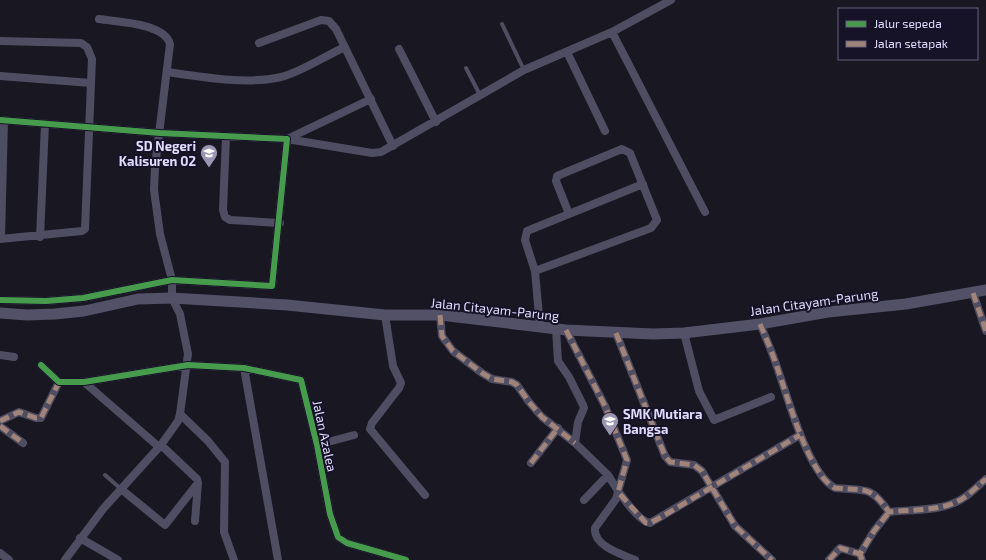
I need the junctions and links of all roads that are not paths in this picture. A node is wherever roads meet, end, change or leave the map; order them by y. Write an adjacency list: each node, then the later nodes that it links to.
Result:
1 (671, 0): 4 (street)
2 (99, 19): 12 (street)
3 (502, 24): 11 (lane)
4 (612, 32): 9 (street); 27 (street)
5 (0, 41): 14 (street)
6 (259, 43): 7 (street)
7 (345, 47): 12 (street); 16 (street)
8 (399, 49): 18 (street)
9 (568, 52): 11 (street); 21 (street)
10 (466, 68): 15 (lane)
11 (524, 70): 15 (street)
12 (167, 72): 22 (street)
13 (0, 76): 14 (street)
14 (91, 83): 20 (street)
15 (480, 95): 18 (street)
16 (371, 99): 24 (street); 25 (street)
17 (2, 120): 19 (street); 31 (street)
18 (436, 122): 25 (street)
19 (45, 124): 20 (street); 30 (street)
20 (89, 128): 22 (street); 30 (street)
21 (605, 131)
22 (160, 133): 23 (street); 33 (street)
23 (226, 137): 24 (street); 29 (street)
24 (287, 139): 25 (street); 29 (street)
25 (393, 146)
26 (643, 184): 28 (street); 28 (street); 32 (street)
27 (705, 212)
28 (569, 214): 32 (street)
29 (280, 223): 33 (street)
30 (40, 237): 31 (street)
31 (0, 239)
32 (535, 271): 42 (street)
33 (172, 280): 36 (street); 37 (street)
34 (986, 290): 35 (main road, Jalan Citayam-Parung)
35 (972, 293): 41 (main road, Jalan Citayam-Parung); 44 (street)
36 (172, 298): 38 (main road, Jalan Citayam-Parung); 39 (main road, Jalan Citayam-Parung); 50 (street)
37 (0, 300)
38 (0, 313)
39 (386, 315): 40 (main road, Jalan Citayam-Parung); 73 (street)
40 (440, 315): 42 (main road, Jalan Citayam-Parung); 58 (street)
41 (760, 324): 46 (main road, Jalan Citayam-Parung); 60 (street)
42 (540, 327): 43 (main road, Jalan Citayam-Parung)
43 (561, 330): 45 (main road, Jalan Citayam-Parung); 62 (street); 72 (street)
44 (986, 331)
45 (616, 333): 46 (main road, Jalan Citayam-Parung); 70 (street)
46 (684, 333): 54 (street)
47 (0, 355): 48 (street)
48 (14, 357)
49 (41, 365): 52 (street)
50 (188, 365): 51 (street, Jalan Azalea); 53 (street, Jalan Azalea); 55 (street)
51 (244, 368): 63 (street, Jalan Azalea); 84 (street)
52 (59, 382): 53 (street, Jalan Azalea); 56 (street)
53 (84, 382): 64 (street)
54 (771, 397)
55 (180, 414): 64 (street); 83 (street)
56 (0, 421)
57 (0, 426): 61 (street)
58 (558, 428): 62 (street); 65 (street)
59 (354, 435): 63 (street)
60 (800, 435): 70 (street); 75 (street)
61 (23, 443)
62 (575, 443): 67 (street)
63 (318, 445): 85 (street, Jalan Azalea)
64 (160, 446): 69 (street); 71 (street)
65 (532, 463)
66 (105, 475): 71 (lane)
67 (608, 475): 72 (street); 74 (street)
68 (986, 479): 75 (street)
69 (198, 483): 71 (street); 76 (street)
70 (713, 488): 72 (street); 87 (street)
71 (122, 489): 77 (street)
72 (618, 492): 86 (street)
73 (425, 495)
74 (584, 500)
75 (889, 512): 79 (street)
76 (195, 521)
77 (80, 538): 81 (street); 82 (street)
78 (0, 553): 80 (street)
79 (861, 557): 88 (street)
80 (9, 560)
81 (65, 560)
82 (116, 560)
83 (234, 560)
84 (278, 560)
85 (406, 560)
86 (635, 560)
87 (772, 560)
88 (829, 560)

